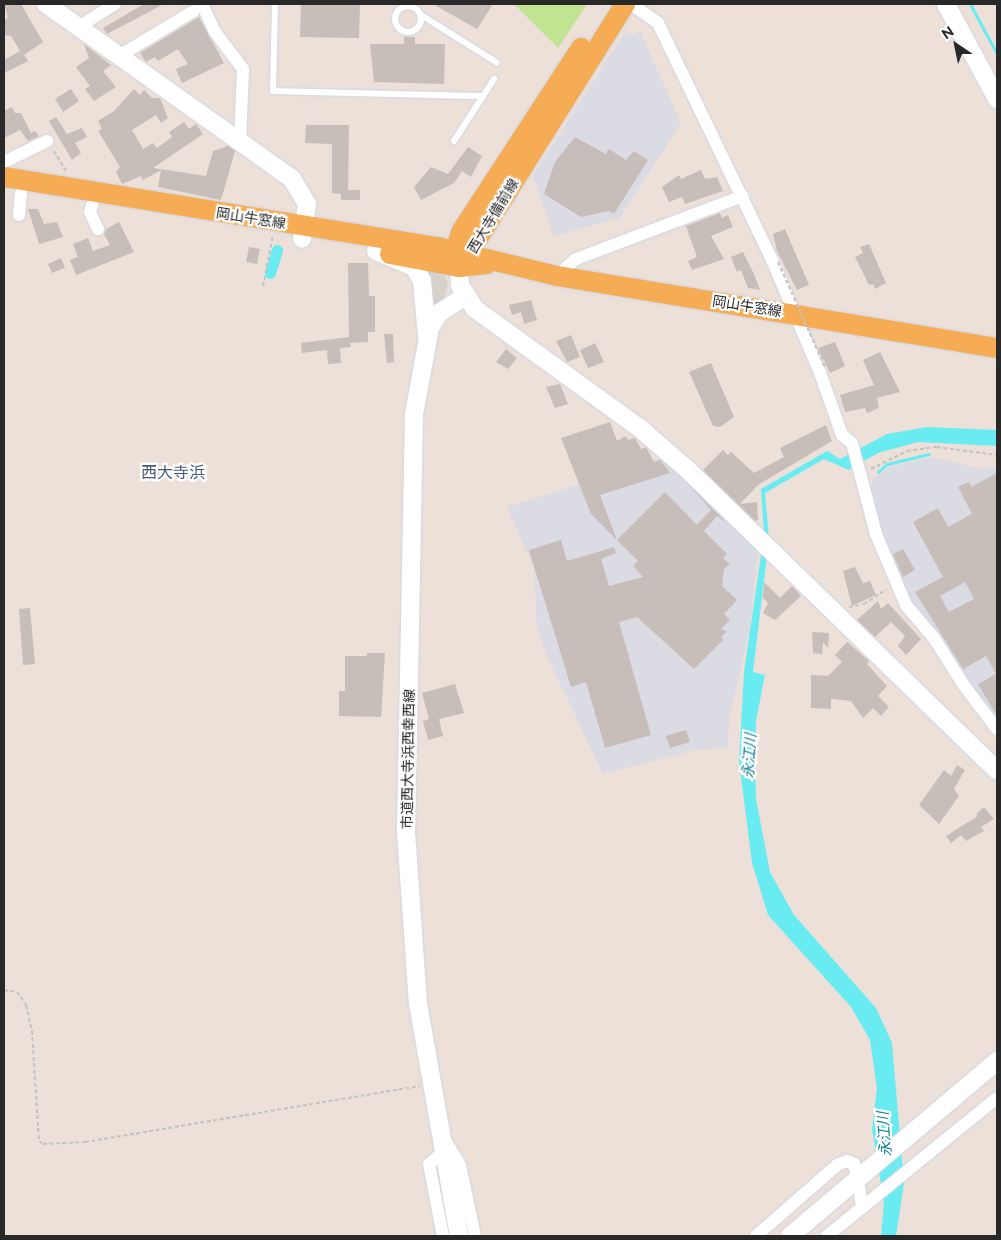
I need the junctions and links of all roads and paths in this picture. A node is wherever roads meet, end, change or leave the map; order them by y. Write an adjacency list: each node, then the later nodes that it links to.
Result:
1 (46, 4): 11 (street)
2 (115, 4): 11 (street)
3 (276, 4): 15 (lane)
4 (610, 4): 30 (main road, 西大寺備前線)
5 (625, 4): 30 (main road, 西大寺備前線)
6 (631, 4): 23 (street)
7 (946, 4): 16 (street)
8 (411, 5): 10 (lane); 10 (lane)
9 (198, 8): 12 (street); 19 (street)
10 (421, 15): 13 (lane)
11 (80, 26): 12 (street)
12 (120, 56): 19 (street)
13 (496, 62)
14 (494, 79): 15 (lane)
15 (483, 96): 18 (lane)
16 (997, 100)
17 (47, 141): 20 (street)
18 (454, 141)
19 (240, 143): 27 (street)
20 (4, 162)
21 (4, 178): 27 (main road, 岡山牛窓線)
22 (12, 192): 24 (main road, 岡山牛窓線); 25 (street)
23 (743, 196): 32 (street); 35 (street)
24 (92, 205): 26 (street); 28 (main road, 岡山牛窓線)
25 (19, 215)
26 (98, 229)
27 (304, 233): 28 (main road, 岡山牛窓線); 29 (main road, 岡山牛窓線); 30 (main road, 岡山牛窓線)
28 (274, 235): 33 (path)
29 (376, 251): 30 (main road, 岡山牛窓線); 36 (street)
30 (456, 255): 32 (main road, 岡山牛窓線); 34 (street)
31 (778, 262): 38 (path, bridge)
32 (556, 276): 35 (main road, 岡山牛窓線)
33 (263, 286)
34 (465, 296): 36 (street, 市道西大寺浜西幸西線); 42 (street)
35 (795, 314): 37 (main road, 岡山牛窓線); 43 (street)
36 (427, 337): 47 (street, 市道西大寺浜西幸西線)
37 (997, 348)
38 (825, 367)
39 (997, 455): 40 (path)
40 (882, 461)
41 (889, 589): 42 (path)
42 (834, 611): 44 (street)
43 (997, 729)
44 (997, 772)
45 (4, 990): 47 (path)
46 (997, 1061): 51 (street)
47 (430, 1084): 49 (street, 市道西大寺浜西幸西線)
48 (997, 1098): 52 (street)
49 (438, 1129): 50 (street, 市道西大寺浜西幸西線); 55 (street)
50 (443, 1152): 53 (street); 54 (street, 市道西大寺浜西幸西線)
51 (860, 1178): 52 (street); 56 (street); 57 (street)
52 (866, 1205): 58 (street)
53 (443, 1236)
54 (460, 1236)
55 (475, 1236)
56 (756, 1236)
57 (790, 1236)
58 (828, 1236)

